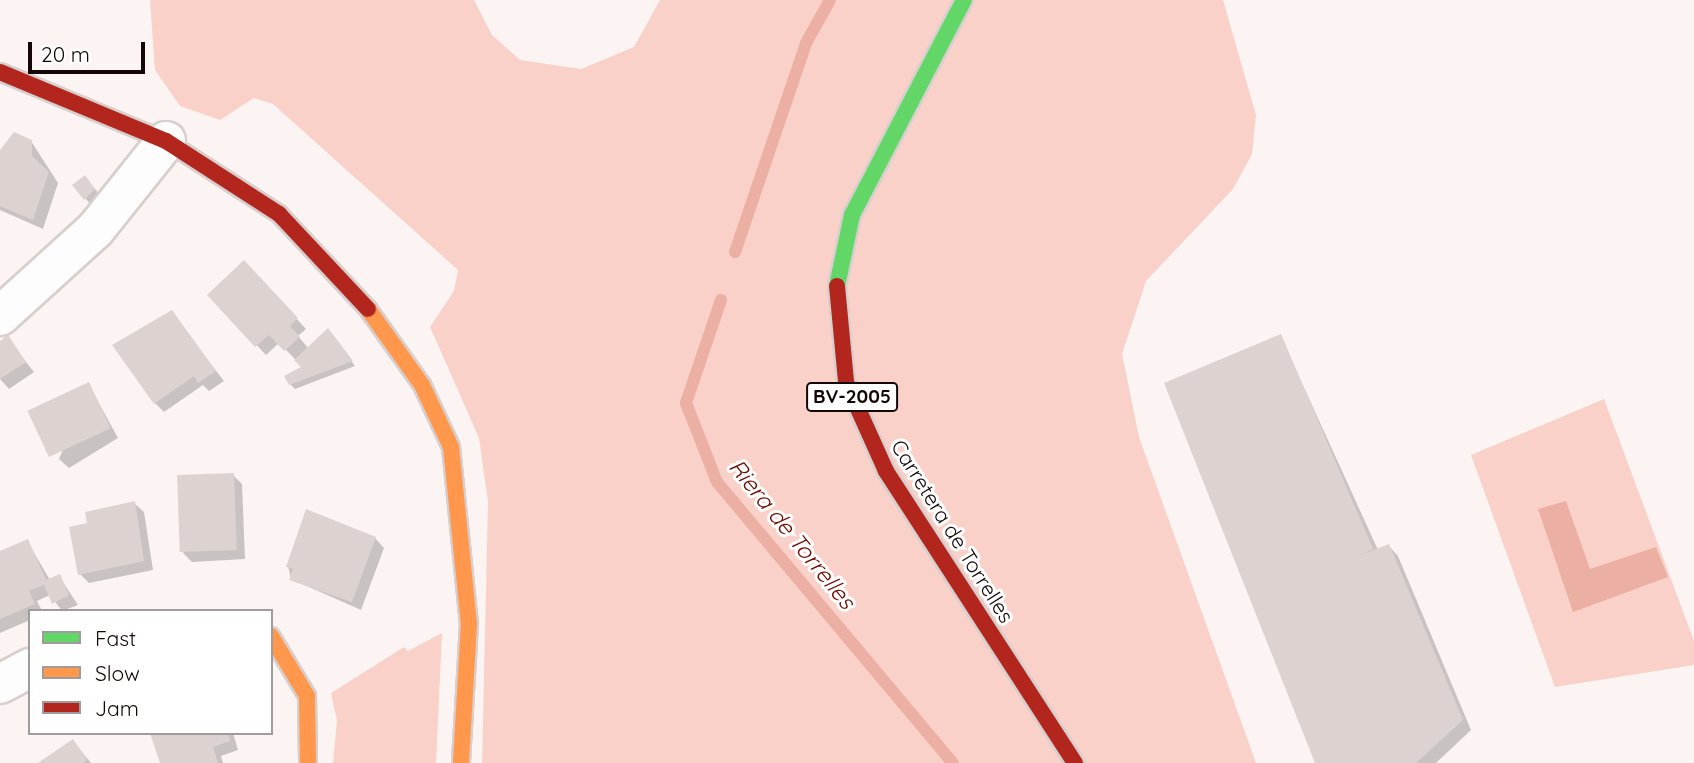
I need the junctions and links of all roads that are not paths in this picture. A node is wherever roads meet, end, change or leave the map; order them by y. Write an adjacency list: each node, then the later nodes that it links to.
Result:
1 (964, 0): 10 (street, Carretera de Torrelles / BV-2005)
2 (0, 72): 3 (street)
3 (166, 141): 4 (street); 9 (street)
4 (0, 316)
5 (273, 639): 8 (street)
6 (28, 669): 7 (street)
7 (0, 684)
8 (308, 763)
9 (461, 763)
10 (1075, 763)

